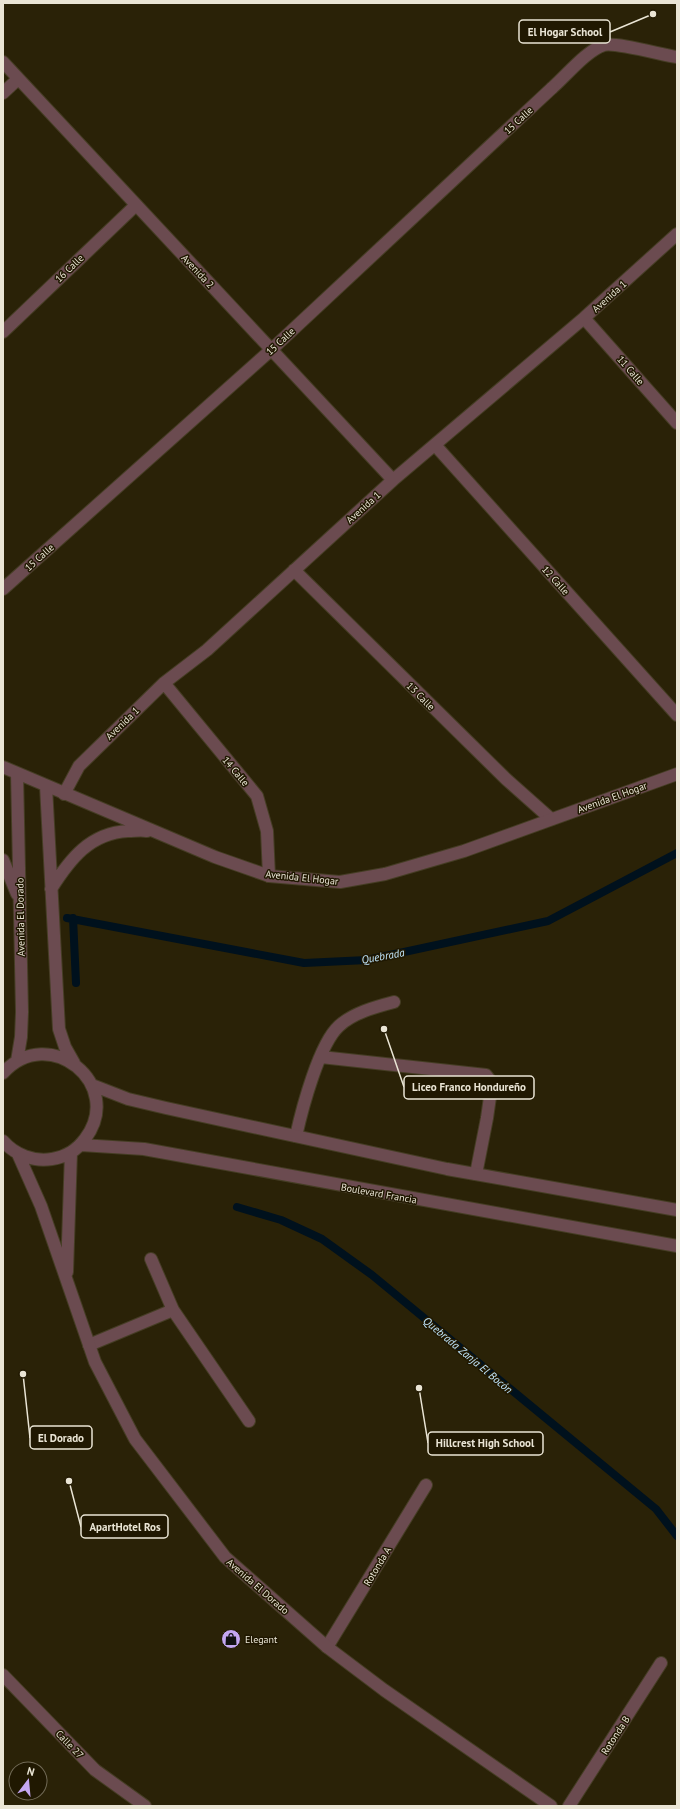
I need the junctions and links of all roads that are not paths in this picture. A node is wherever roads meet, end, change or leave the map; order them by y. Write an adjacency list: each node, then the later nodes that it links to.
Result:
1 (677, 57): 9 (street, 15 Calle)
2 (3, 62): 3 (street, Avenida 2)
3 (18, 79): 4 (street); 5 (street, Avenida 2)
4 (3, 93)
5 (136, 205): 8 (street, 16 Calle); 9 (street, Avenida 2)
6 (677, 234): 7 (street, Avenida 1)
7 (584, 318): 10 (street, 11 Calle); 11 (street, Avenida 1)
8 (3, 332)
9 (271, 350): 12 (street, Avenida 2); 14 (street, 15 Calle)
10 (677, 423)
11 (435, 446): 12 (street, Avenida 1); 16 (street, 12 Calle)
12 (393, 480): 13 (street, Avenida 1)
13 (294, 570): 15 (street, Avenida 1); 22 (street, 13 Calle)
14 (3, 588)
15 (164, 683): 21 (street, Avenida 1); 25 (street, 14 Calle)
16 (677, 715)
17 (3, 767): 18 (street, Avenida El Hogar)
18 (17, 773): 20 (street, Avenida El Hogar); 27 (street, Avenida El Dorado)
19 (677, 774): 22 (street, Avenida El Hogar)
20 (46, 786): 21 (street, Avenida El Hogar); 26 (street)
21 (64, 794): 23 (street, Avenida El Hogar)
22 (551, 819): 25 (street, Avenida El Hogar)
23 (166, 836): 25 (street, Avenida El Hogar); 26 (street)
24 (3, 860): 27 (street)
25 (269, 876)
26 (51, 889): 30 (street)
27 (20, 901): 31 (street, Avenida El Dorado)
28 (394, 1002): 29 (street)
29 (321, 1057): 33 (street); 38 (street)
30 (74, 1063): 31 (street); 32 (street)
31 (8, 1066)
32 (92, 1085): 33 (street); 35 (street)
33 (296, 1136): 38 (street)
34 (3, 1142): 37 (street)
35 (81, 1145): 36 (street); 40 (street, Boulevard Francia)
36 (71, 1152): 37 (street); 42 (street, Avenida El Dorado)
37 (18, 1154): 42 (street, Avenida El Dorado)
38 (476, 1174): 39 (street)
39 (677, 1210)
40 (677, 1246)
41 (151, 1259): 43 (street)
42 (67, 1279): 44 (street, Avenida El Dorado)
43 (173, 1310): 44 (street); 45 (street)
44 (89, 1345): 47 (street, Avenida El Dorado)
45 (249, 1421)
46 (426, 1485): 47 (street, Rotonda A)
47 (327, 1647): 50 (street, Avenida El Dorado)
48 (661, 1663): 53 (street, Rotonda B)
49 (3, 1675): 51 (street, Calle 27)
50 (538, 1802): 52 (street, Avenida El Dorado)
51 (145, 1806)
52 (552, 1806)
53 (569, 1806)

